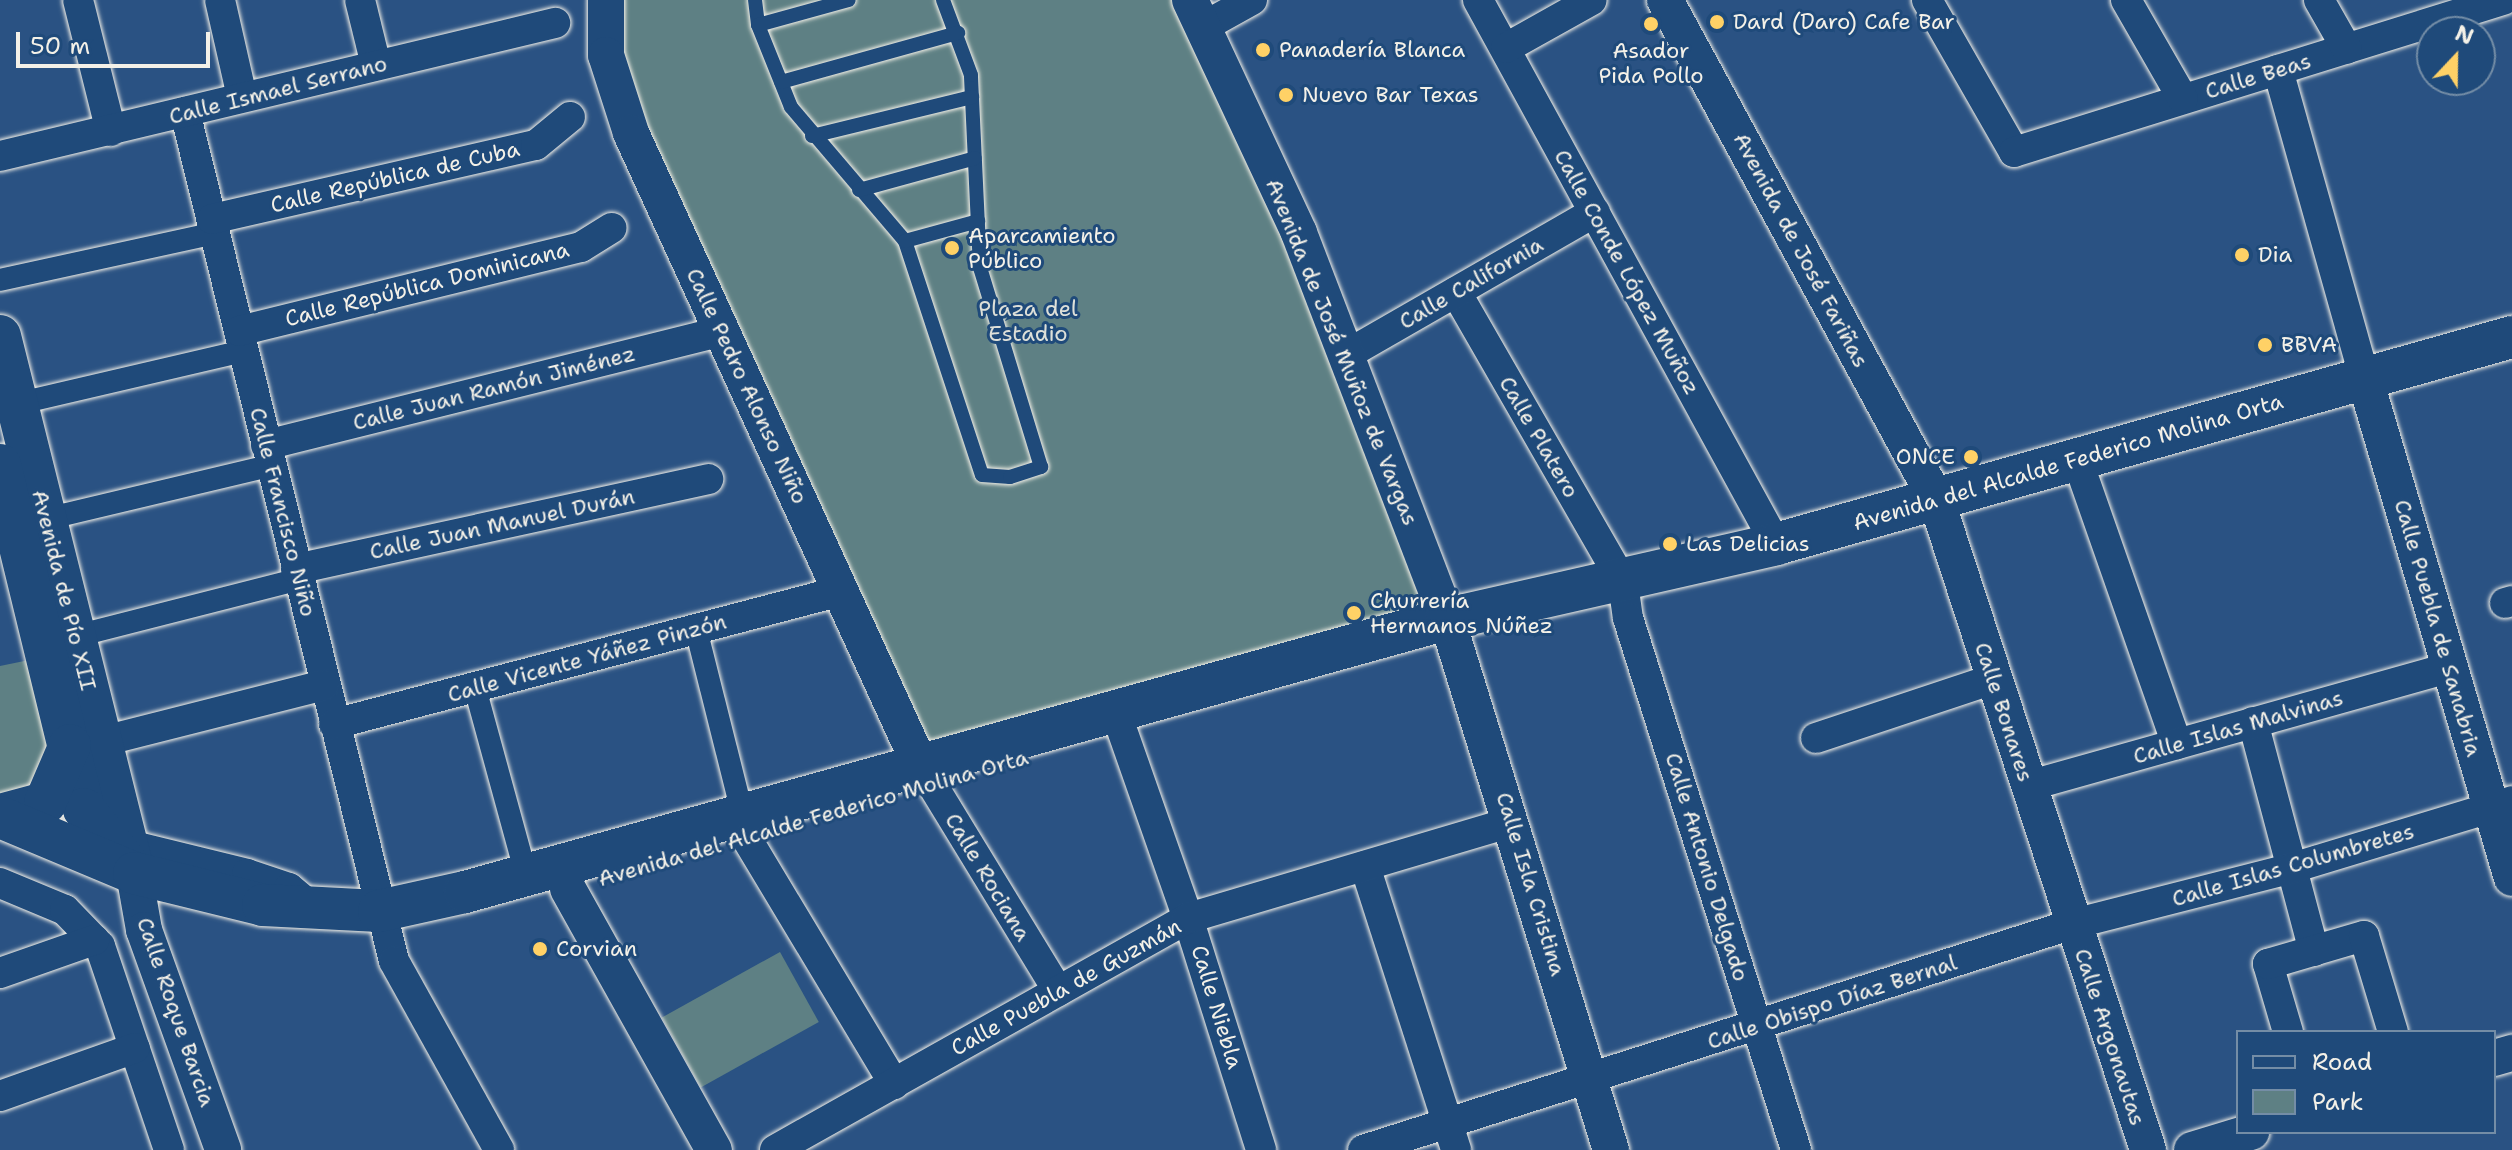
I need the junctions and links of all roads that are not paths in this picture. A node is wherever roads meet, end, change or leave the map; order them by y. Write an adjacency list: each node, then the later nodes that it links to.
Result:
1 (78, 0): 30 (street)
2 (220, 0): 25 (street)
3 (360, 0): 22 (street)
4 (606, 0): 42 (street, Calle Pedro Alonso Niño)
5 (755, 0): 18 (lane)
6 (849, 0): 18 (lane)
7 (943, 0): 19 (lane)
8 (1252, 0): 16 (street)
9 (1478, 0): 20 (street, Calle Conde López Muñoz)
10 (1592, 0): 20 (street)
11 (1665, 0): 53 (street, Avenida de José Fariñas)
12 (1927, 0): 27 (street, Calle Beas)
13 (2126, 0): 27 (street)
14 (2319, 0): 21 (street)
15 (2503, 0): 21 (street, Calle Beas)
16 (1197, 14): 46 (street, Avenida de José Muñoz de Vargas)
17 (555, 23): 22 (street, Calle Ismael Serrano)
18 (758, 25): 24 (lane)
19 (958, 33): 24 (lane); 26 (lane)
20 (1506, 48): 35 (street, Calle Conde López Muñoz)
21 (2347, 49): 23 (street, Calle Beas)
22 (376, 65): 25 (street, Calle Ismael Serrano)
23 (2278, 70): 27 (street, Calle Beas); 47 (street)
24 (781, 82): 31 (lane)
25 (242, 97): 28 (street, Calle Ismael Serrano)
26 (972, 97): 31 (lane); 33 (lane)
27 (2183, 99)
28 (185, 112): 30 (street, Calle Ismael Serrano); 37 (street, Calle Francisco Niño)
29 (570, 117): 37 (street, Calle República de Cuba)
30 (111, 131): 32 (street, Calle Ismael Serrano)
31 (812, 136): 34 (lane)
32 (0, 156)
33 (975, 158): 34 (lane); 36 (lane)
34 (859, 190): 39 (lane)
35 (1595, 212): 41 (street, Calle California); 55 (street, Calle Conde López Muñoz)
36 (978, 221): 39 (lane); 39 (lane)
37 (214, 226): 40 (street); 45 (street, Calle Francisco Niño)
38 (611, 228): 45 (street, Calle República Dominicana)
39 (905, 241)
40 (0, 280)
41 (1456, 292): 46 (street, Calle California); 57 (street, Calle Platero)
42 (722, 331): 49 (street, Calle Juan Ramón Jiménez); 58 (street, Calle Pedro Alonso Niño)
43 (0, 336): 54 (main road, Avenida de Pío XII)
44 (2512, 337): 47 (main road, Avenida del Alcalde Federico Molina Orta)
45 (242, 341): 48 (street); 49 (street, Calle Francisco Niño)
46 (1346, 355): 60 (street, Avenida de José Muñoz de Vargas)
47 (2365, 379): 50 (main road, Avenida del Alcalde Federico Molina Orta); 62 (street, Calle Puebla de Sanabria)
48 (33, 400)
49 (269, 455): 54 (street); 56 (street, Calle Francisco Niño)
50 (2077, 459): 53 (main road, Avenida del Alcalde Federico Molina Orta); 71 (street)
51 (0, 465): 54 (main road, Avenida de Pío XII)
52 (708, 479): 56 (street, Calle Juan Manuel Durán)
53 (1936, 499): 55 (main road, Avenida del Alcalde Federico Molina Orta); 63 (street, Calle Bonares)
54 (30, 542): 61 (main road, Avenida de Pío XII); 70 (main road, Avenida de Pío XII)
55 (1776, 544): 57 (main road, Avenida del Alcalde Federico Molina Orta)
56 (298, 574): 61 (street); 64 (street, Calle Francisco Niño)
57 (1623, 583): 60 (main road, Avenida del Alcalde Federico Molina Orta); 93 (street, Calle Antonio Delgado)
58 (841, 591): 59 (street, Calle Vicente Yáñez Pinzón); 72 (street, Calle Pedro Alonso Niño)
59 (696, 629): 65 (street, Calle Vicente Yáñez Pinzón); 77 (street)
60 (1450, 629): 68 (main road, Avenida del Alcalde Federico Molina Orta); 72 (main road, Avenida del Alcalde Federico Molina Orta); 76 (street, Calle Isla Cristina)
61 (76, 636): 70 (main road, Avenida de Pío XII)
62 (2449, 668): 66 (street, Calle Islas Malvinas); 74 (street, Calle Puebla de Sanabria)
63 (1993, 679): 69 (street); 73 (street, Calle Bonares)
64 (324, 685): 67 (street, Calle Francisco Niño); 70 (street)
65 (475, 688): 67 (street, Calle Vicente Yáñez Pinzón); 82 (street)
66 (2253, 722): 71 (street, Calle Islas Malvinas); 81 (street)
67 (334, 724): 87 (street, Calle Francisco Niño)
68 (1122, 730): 72 (main road, Avenida del Alcalde Federico Molina Orta); 86 (street, Calle Niebla)
69 (1816, 738)
70 (86, 743): 75 (main road); 79 (main road, Avenida de Pío XII)
71 (2177, 744): 73 (street, Calle Islas Malvinas)
72 (925, 773): 77 (main road, Avenida del Alcalde Federico Molina Orta); 92 (street, Calle Rociana)
73 (2028, 786): 88 (street, Calle Bonares)
74 (2501, 804): 81 (street, Calle Islas Columbretes); 83 (street, Calle Puebla de Sanabria)
75 (0, 816): 79 (main road, Avenida del Alcalde Federico Molina Orta)
76 (1512, 822): 80 (street, Calle Puebla de Guzmán); 97 (street, Calle Isla Cristina)
77 (745, 826): 82 (main road, Avenida del Alcalde Federico Molina Orta); 85 (main road, Avenida del Alcalde Federico Molina Orta); 98 (street)
78 (0, 841): 79 (main road, Avenida del Alcalde Federico Molina Orta)
79 (127, 863): 87 (main road, Avenida del Alcalde Federico Molina Orta); 87 (main road, Avenida del Alcalde Federico Molina Orta); 103 (street, Calle Roque Barcia)
80 (1365, 866): 86 (street, Calle Puebla de Guzmán); 101 (street)
81 (2292, 868): 88 (street, Calle Islas Columbretes); 90 (street)
82 (526, 874): 87 (main road, Avenida del Alcalde Federico Molina Orta)
83 (2512, 878)
84 (0, 883): 89 (street)
85 (568, 889): 87 (main road, Avenida del Alcalde Federico Molina Orta); 105 (street)
86 (1188, 918): 92 (street, Calle Puebla de Guzmán); 107 (street, Calle Niebla)
87 (382, 922): 104 (street, Calle Francisco Niño)
88 (2073, 924): 93 (street, Calle Obispo Díaz Bernal); 111 (street, Calle Argonautas)
89 (94, 940): 91 (street); 96 (street)
90 (2314, 951): 94 (street); 95 (street)
91 (0, 973)
92 (1058, 991): 98 (street, Calle Puebla de Guzmán)
93 (1757, 1027): 97 (street, Calle Obispo Díaz Bernal); 110 (street, Calle Antonio Delgado)
94 (2287, 1030)
95 (2392, 1030)
96 (135, 1048): 99 (street); 102 (street)
97 (1590, 1076): 101 (street, Calle Obispo Díaz Bernal); 109 (street, Calle Isla Cristina)
98 (894, 1084): 106 (street, Calle Puebla de Guzmán)
99 (0, 1096)
100 (2244, 1134): 112 (street)
101 (1451, 1136): 108 (street, Calle Obispo Díaz Bernal)
102 (169, 1150)
103 (223, 1150)
104 (499, 1150)
105 (714, 1150)
106 (775, 1150)
107 (1261, 1150)
108 (1363, 1150)
109 (1611, 1150)
110 (1796, 1150)
111 (2148, 1150)
112 (2192, 1150)

